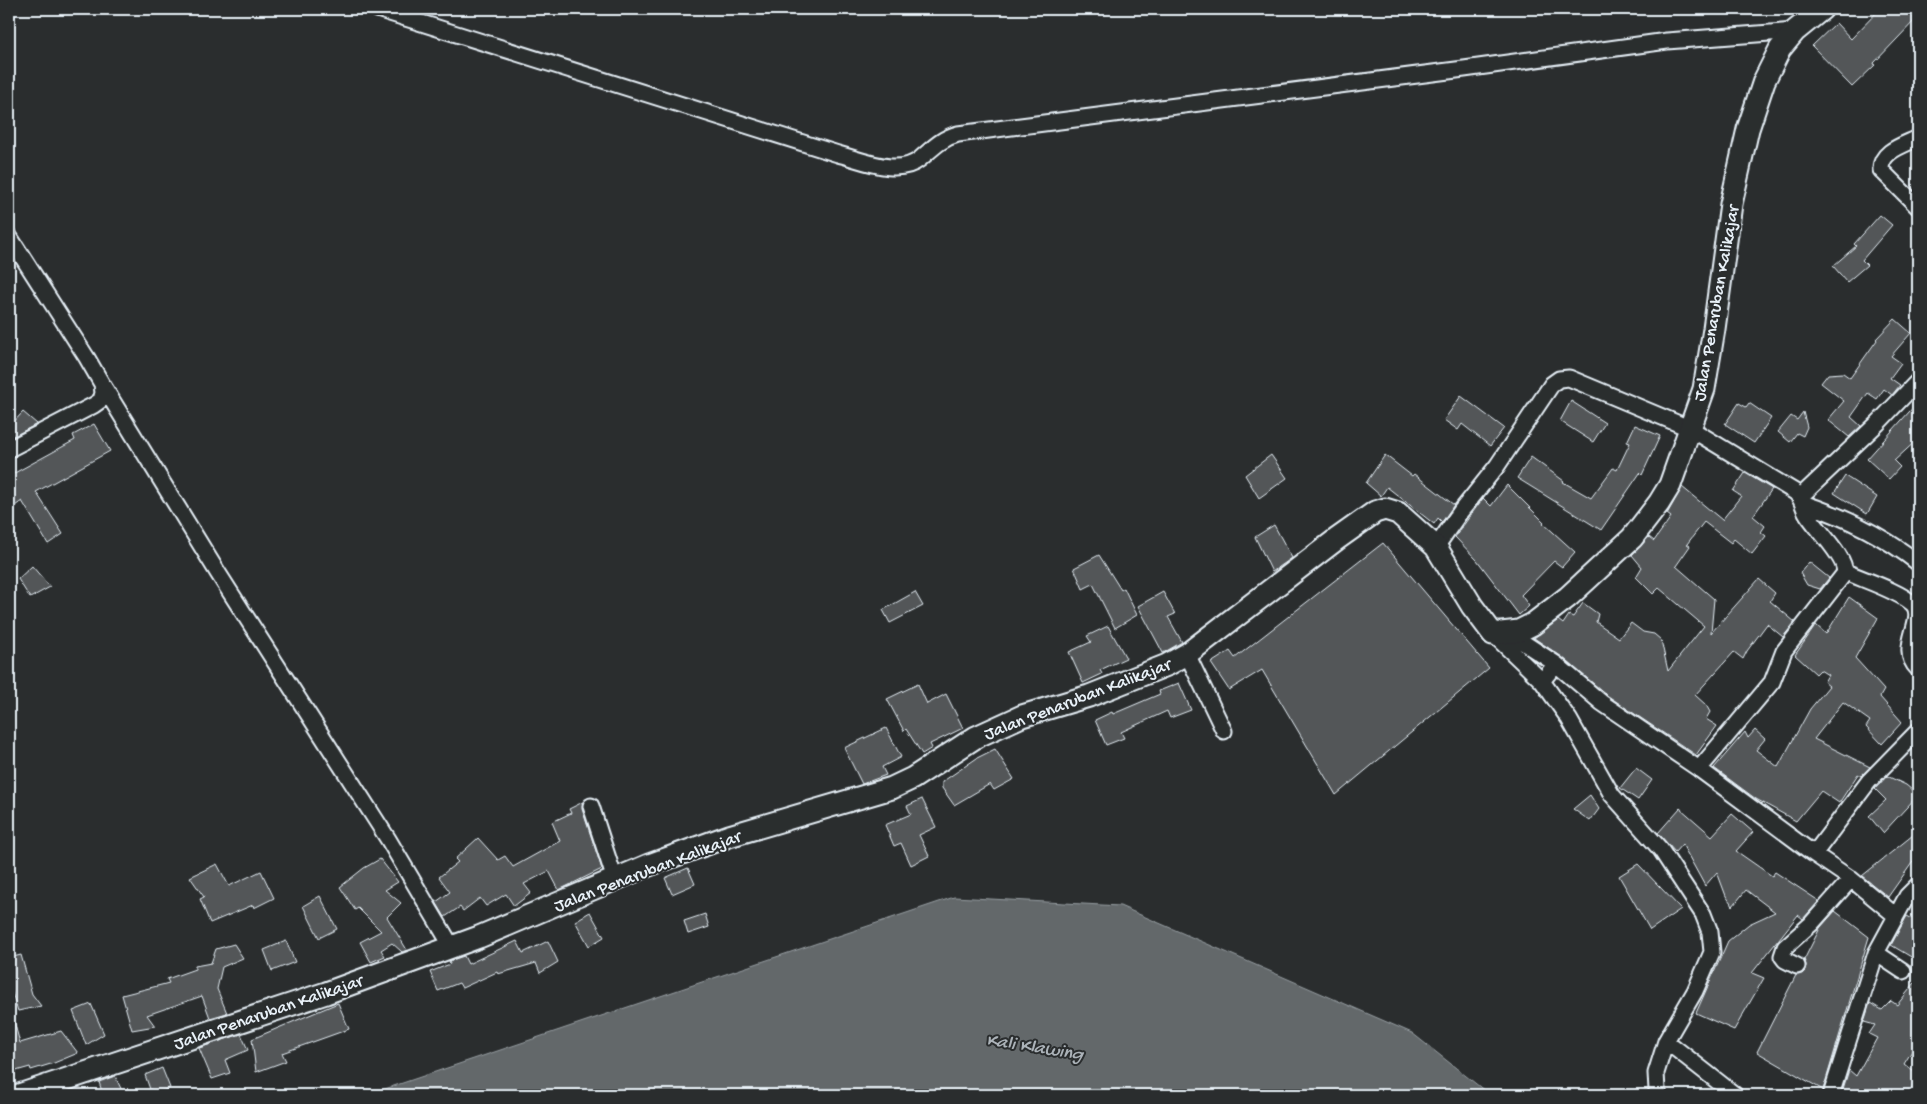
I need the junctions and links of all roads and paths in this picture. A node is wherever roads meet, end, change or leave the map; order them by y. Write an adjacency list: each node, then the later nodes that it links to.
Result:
1 (377, 9): 3 (street)
2 (1822, 9): 3 (street, Jalan Penaruban Kalikajar)
3 (1794, 31): 9 (street, Jalan Penaruban Kalikajar)
4 (1918, 138): 5 (street)
5 (1918, 206)
6 (9, 236): 8 (street)
7 (1918, 381): 11 (street)
8 (102, 384): 10 (street); 30 (street)
9 (1691, 429): 11 (street); 12 (street); 15 (street, Jalan Penaruban Kalikajar)
10 (9, 450)
11 (1802, 500): 13 (street); 14 (street)
12 (1436, 547): 15 (street, Jalan Penaruban Kalikajar); 16 (street, Jalan Penaruban Kalikajar)
13 (1918, 563)
14 (1846, 572): 18 (street); 22 (street)
15 (1501, 633): 17 (street); 19 (street)
16 (1187, 654): 20 (street); 26 (street, Jalan Penaruban Kalikajar)
17 (1556, 664): 19 (street); 22 (street)
18 (1918, 669)
19 (1542, 681): 34 (street)
20 (1224, 731)
21 (1918, 731): 24 (street)
22 (1699, 769): 24 (street)
23 (591, 806): 26 (street)
24 (1814, 854): 25 (street)
25 (1851, 879): 29 (street); 32 (street)
26 (615, 880): 30 (street, Jalan Penaruban Kalikajar)
27 (1918, 885): 28 (street)
28 (1912, 900): 29 (street)
29 (1896, 916): 31 (street)
30 (452, 947): 35 (street, Jalan Penaruban Kalikajar)
31 (1876, 953): 33 (street); 38 (street)
32 (1797, 966)
33 (1903, 971)
34 (1666, 1041): 36 (street); 37 (street)
35 (19, 1095)
36 (1659, 1095)
37 (1735, 1095)
38 (1831, 1095)

